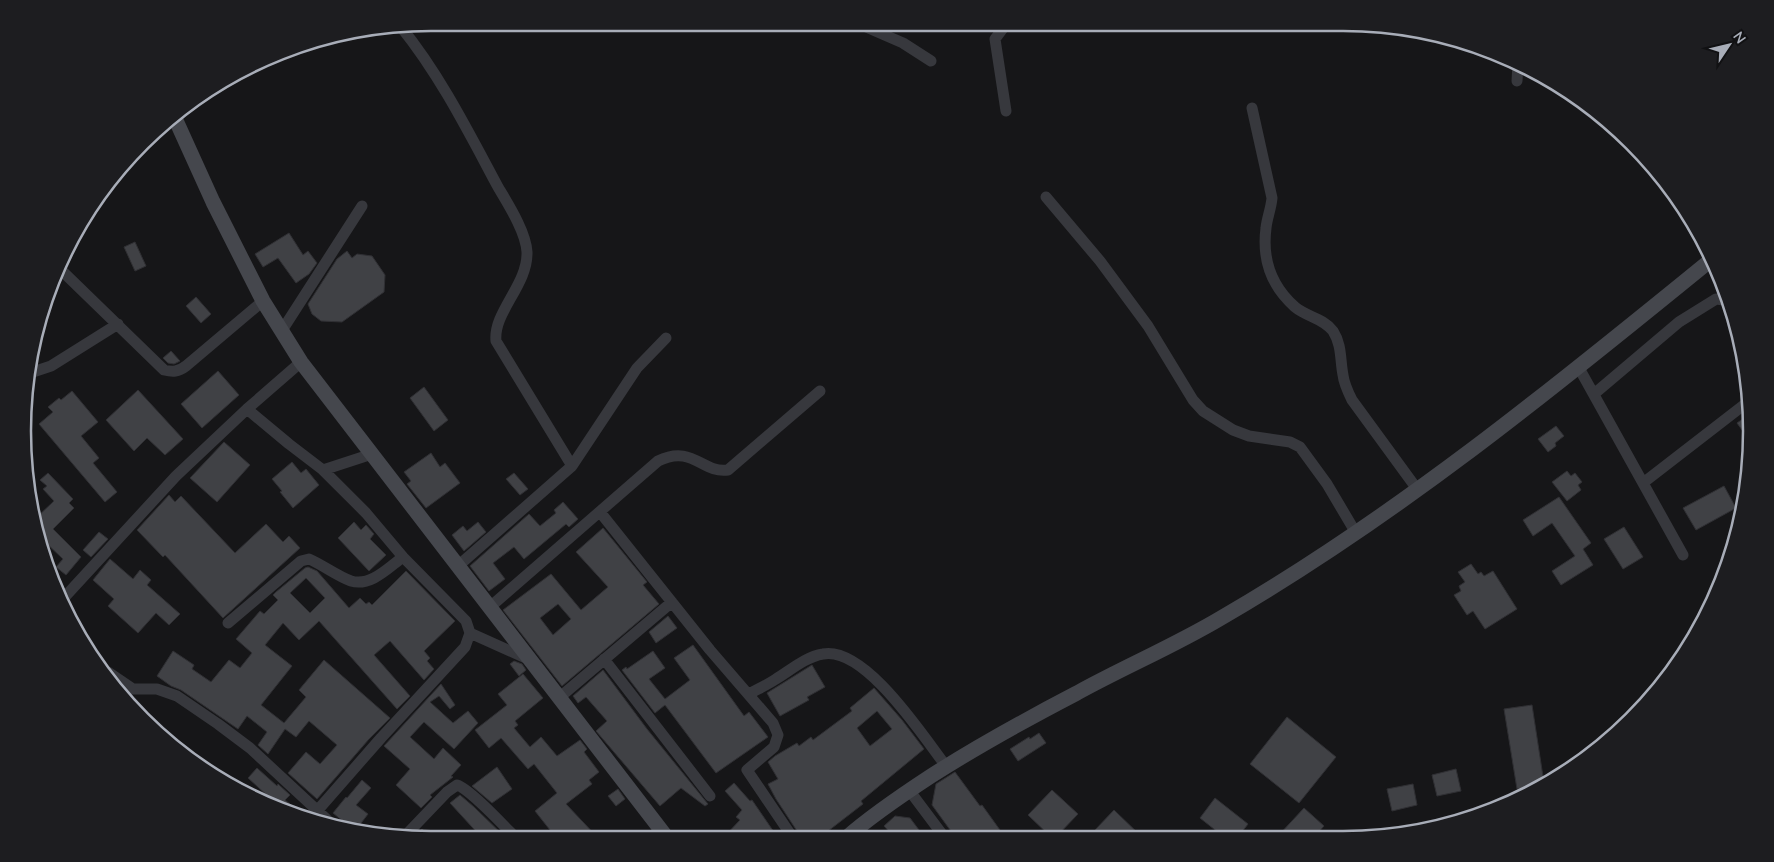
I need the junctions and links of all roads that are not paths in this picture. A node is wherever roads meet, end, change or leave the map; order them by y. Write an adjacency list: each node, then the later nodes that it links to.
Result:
1 (877, 31): 4 (street)
2 (1001, 31): 8 (street)
3 (404, 32): 27 (street)
4 (931, 61)
5 (1518, 71): 6 (street)
6 (1517, 81)
7 (1252, 108): 30 (street)
8 (1006, 111)
9 (177, 122): 15 (main road)
10 (1046, 197): 32 (street)
11 (362, 206): 17 (street)
12 (1706, 264): 20 (main road)
13 (64, 273): 16 (street)
14 (1721, 300): 23 (street)
15 (263, 301): 16 (street); 17 (main road)
16 (118, 324): 21 (street)
17 (281, 332): 19 (main road)
18 (666, 338): 27 (street)
19 (301, 362): 25 (street); 26 (main road)
20 (1579, 368): 23 (street); 30 (main road)
21 (36, 371)
22 (820, 391): 31 (street)
23 (1594, 394): 29 (street)
24 (1742, 406): 29 (street)
25 (247, 409): 28 (street); 36 (street)
26 (372, 454): 28 (street); 35 (main road)
27 (572, 466): 35 (street)
28 (323, 470): 34 (street)
29 (1643, 483): 33 (street)
30 (1417, 490): 32 (main road)
31 (600, 512): 37 (street); 38 (street)
32 (1356, 533): 46 (main road)
33 (1683, 554)
34 (403, 557): 39 (street); 40 (street)
35 (458, 566): 38 (main road)
36 (67, 596)
37 (672, 602): 41 (street); 44 (street)
38 (490, 607): 42 (main road)
39 (228, 623)
40 (470, 633): 42 (street); 49 (street)
41 (604, 659): 45 (street); 48 (street)
42 (532, 660): 45 (main road)
43 (117, 678): 49 (street)
44 (749, 694): 46 (street); 54 (street)
45 (560, 697): 53 (main road)
46 (946, 766): 47 (main road)
47 (909, 790): 55 (main road); 56 (street)
48 (710, 796)
49 (317, 811): 50 (street)
50 (322, 815)
51 (410, 830): 52 (street)
52 (509, 831)
53 (662, 831)
54 (788, 831)
55 (855, 831)
56 (940, 831)

